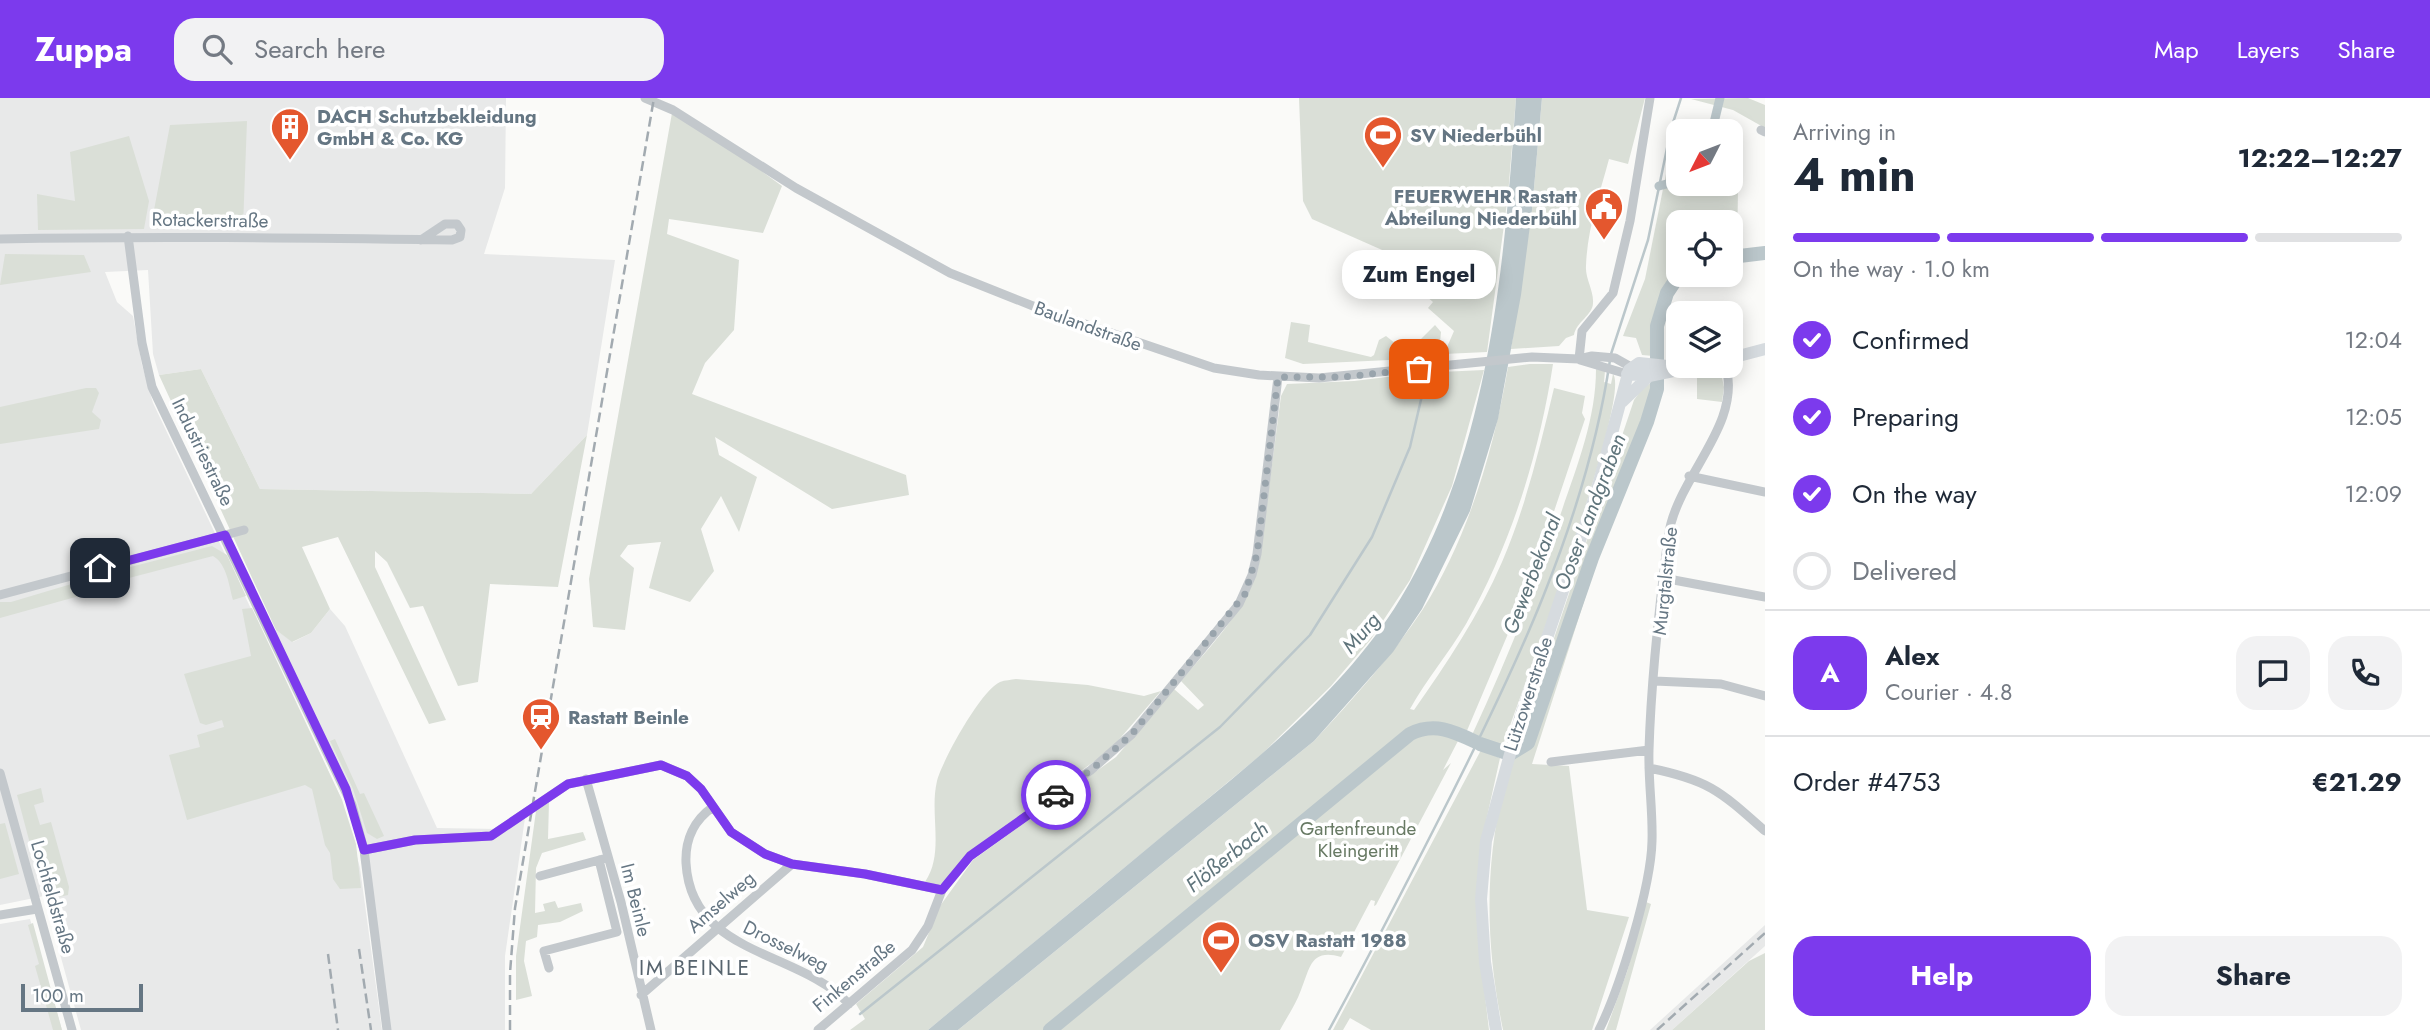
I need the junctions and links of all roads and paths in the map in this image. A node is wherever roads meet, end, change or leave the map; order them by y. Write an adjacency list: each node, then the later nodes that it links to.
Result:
1 (645, 98): 12 (street, Baulandstraße)
2 (1650, 98): 8 (street)
3 (128, 236): 4 (street, Rotackerstraße); 5 (street, Rotackerstraße); 18 (street, Industriestraße)
4 (0, 239)
5 (421, 240)
6 (1765, 349): 7 (main road)
7 (1743, 355)
8 (1579, 359): 10 (street, Baulandstraße); 10 (street, Baulandstraße); 12 (street, Baulandstraße)
9 (1666, 369): 11 (main road, Baulandstraße)
10 (1629, 370): 11 (main road, Baulandstraße); 14 (main road, Lützowerstraße)
11 (1654, 370): 14 (main road)
12 (1278, 377): 35 (street, Finkenstraße)
13 (1727, 378): 15 (street, Murgtalstraße)
14 (1619, 406): 46 (main road, Lützowerstraße)
15 (1689, 476): 16 (street); 19 (street, Murgtalstraße)
16 (1765, 492)
17 (244, 530): 18 (street)
18 (225, 535): 20 (street); 31 (street, Industriestraße)
19 (1663, 578): 21 (street); 22 (street, Murgtalstraße)
20 (0, 595)
21 (1765, 597)
22 (1655, 681): 23 (street); 24 (street, Murgtalstraße)
23 (1765, 696)
24 (1649, 750): 25 (street); 26 (street, Murgtalstraße)
25 (1551, 762)
26 (1649, 768): 30 (street); 47 (street, Murgtalstraße)
27 (0, 773): 36 (street, Lochfeldstraße)
28 (586, 779): 29 (street); 31 (street); 32 (street, Im Beinle)
29 (713, 807): 33 (street); 38 (street, Drosselweg)
30 (1765, 831)
31 (364, 850): 43 (street, Industriestraße)
32 (603, 859): 34 (street); 39 (street, Im Beinle); 40 (street, Im Beinle)
33 (792, 864): 35 (street); 38 (street, Amselweg)
34 (540, 876)
35 (942, 890): 41 (street, Finkenstraße)
36 (37, 909): 37 (street); 42 (street, Lochfeldstraße)
37 (0, 915)
38 (717, 928): 40 (street, Amselweg); 41 (street, Drosselweg)
39 (549, 968)
40 (641, 995): 44 (street, Im Beinle)
41 (849, 1004): 45 (street, Finkenstraße)
42 (72, 1030)
43 (387, 1030)
44 (651, 1030)
45 (818, 1030)
46 (1496, 1030)
47 (1599, 1030)

